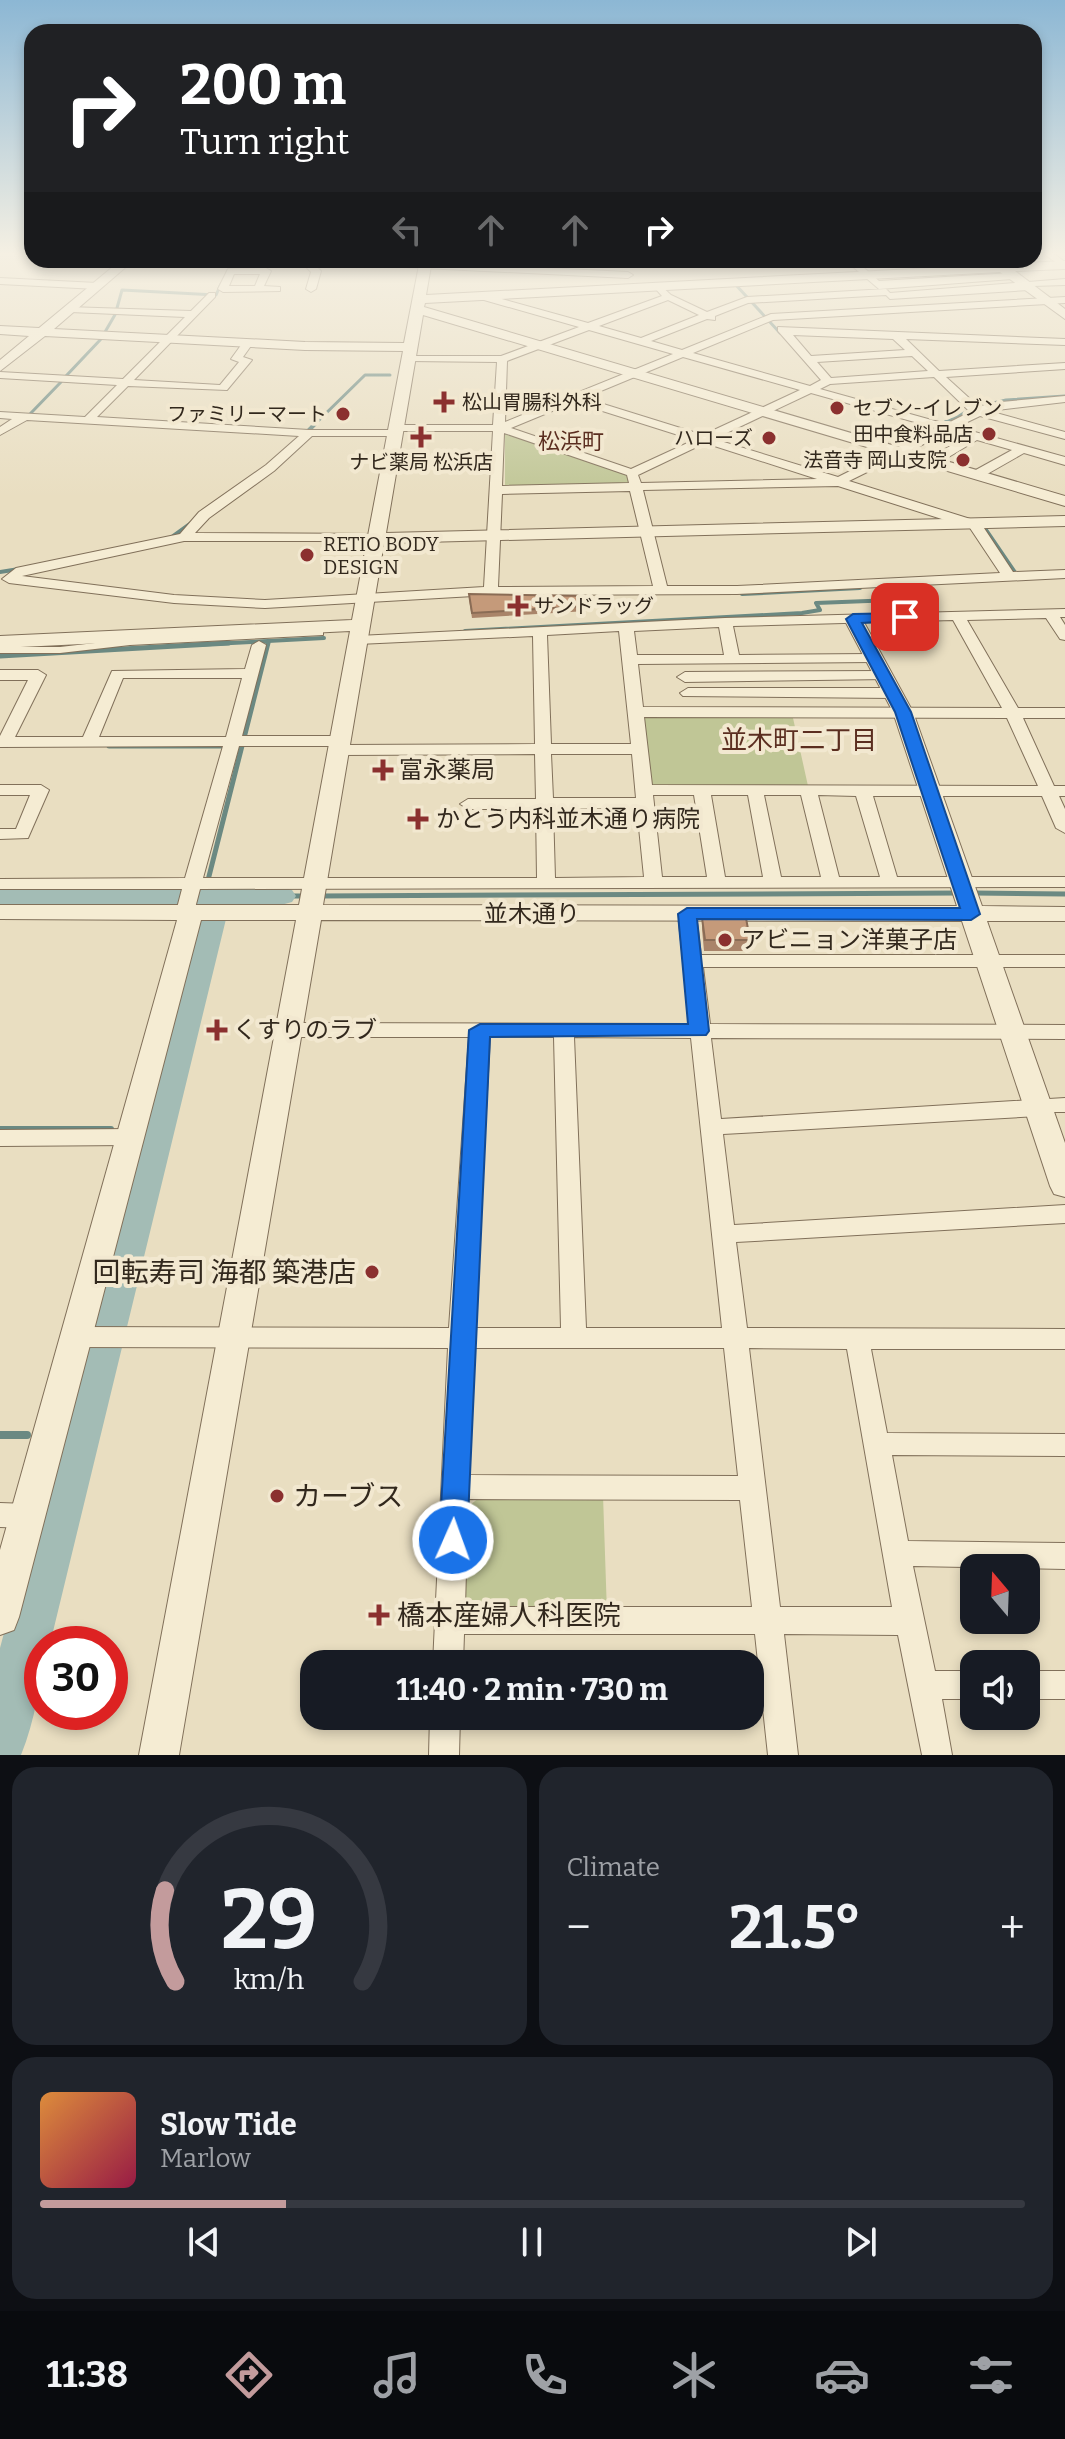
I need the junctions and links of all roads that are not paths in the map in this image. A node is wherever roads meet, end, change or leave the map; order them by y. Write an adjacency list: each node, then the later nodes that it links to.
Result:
1 (41, 333): 27 (street)
2 (61, 333): 16 (street)
3 (176, 333): 16 (street)
4 (413, 333): 21 (street)
5 (508, 333): 20 (street)
6 (571, 333): 20 (street)
7 (608, 333): 17 (street)
8 (663, 333): 17 (street)
9 (733, 333): 23 (street)
10 (786, 333): 25 (street)
11 (810, 333): 15 (street)
12 (893, 333): 15 (street)
13 (929, 333): 15 (street)
14 (949, 333): 18 (street)
15 (896, 336): 22 (street)
16 (171, 338): 19 (street); 32 (street)
17 (640, 342): 23 (street)
18 (1065, 342)
19 (248, 343): 21 (street); 32 (street)
20 (542, 344): 24 (street); 28 (street)
21 (410, 353): 24 (street); 45 (street)
22 (914, 353): 25 (street); 29 (street)
23 (681, 354): 28 (street); 33 (street)
24 (502, 359): 42 (street)
25 (809, 359): 31 (street)
26 (1065, 366): 29 (street)
27 (0, 367)
28 (636, 372): 34 (street); 36 (street)
29 (936, 374): 31 (street); 37 (street)
30 (0, 375): 32 (street)
31 (828, 381): 33 (street)
32 (126, 383): 40 (street)
33 (812, 389): 36 (street); 43 (street)
34 (574, 398): 42 (street); 50 (street)
35 (1065, 399): 37 (street)
36 (765, 411): 50 (street); 53 (street)
37 (976, 411): 43 (street); 44 (street)
38 (0, 415): 39 (street)
39 (25, 416): 40 (street); 46 (street)
40 (88, 420): 47 (street)
41 (1065, 423): 44 (street)
42 (500, 428): 45 (street); 57 (street); 59 (street)
43 (946, 428): 48 (street); 53 (street)
44 (1035, 428): 49 (street); 51 (street)
45 (396, 430): 47 (street); 66 (street)
46 (0, 432)
47 (309, 433): 64 (street)
48 (975, 436): 51 (street); 54 (street)
49 (1065, 436)
50 (705, 440): 57 (street); 58 (street)
51 (1005, 444): 52 (street)
52 (1022, 449): 55 (street); 56 (street)
53 (900, 451): 54 (street); 58 (street)
54 (933, 461): 56 (street)
55 (1065, 461)
56 (978, 474): 60 (street)
57 (634, 480): 58 (street); 59 (street); 63 (street)
58 (838, 482): 62 (street)
59 (498, 490): 65 (street)
60 (1062, 498)
61 (1065, 521): 62 (street)
62 (975, 525): 63 (street); 69 (street)
63 (648, 533): 65 (street); 70 (street)
64 (184, 537): 66 (street); 67 (street)
65 (494, 537): 66 (street); 71 (street)
66 (376, 538): 72 (street)
67 (12, 573): 72 (street)
68 (1065, 574): 69 (street)
69 (1009, 577): 70 (street)
70 (661, 590): 71 (street)
71 (491, 591): 72 (street)
72 (366, 598): 81 (street)
73 (1058, 613): 74 (street); 82 (street)
74 (958, 616): 75 (street); 97 (street)
75 (853, 619): 76 (street); 92 (street)
76 (725, 622): 77 (street); 87 (street)
77 (678, 625): 78 (street); 86 (street)
78 (626, 627): 79 (street); 88 (street)
79 (540, 632): 81 (street); 103 (street)
80 (319, 633): 85 (street)
81 (360, 633): 83 (street); 102 (street)
82 (1065, 636)
83 (0, 642)
84 (259, 645): 89 (street)
85 (0, 650)
86 (683, 659): 87 (street); 88 (street); 91 (street)
87 (732, 659): 92 (street)
88 (630, 660): 94 (street)
89 (252, 673): 100 (street); 101 (street)
90 (0, 675): 99 (street)
91 (686, 685): 92 (street); 93 (street); 95 (street)
92 (888, 685): 93 (street); 96 (street); 97 (street); 110 (street)
93 (773, 693): 96 (street)
94 (636, 712): 95 (street); 104 (street)
95 (690, 712): 96 (street)
96 (779, 712)
97 (1013, 713): 98 (street); 111 (street)
98 (1065, 713)
99 (2, 742): 100 (street)
100 (89, 742): 101 (street)
101 (236, 743): 102 (street); 125 (street)
102 (340, 746): 103 (street); 127 (street)
103 (543, 749): 104 (street); 113 (street)
104 (639, 749): 112 (street)
105 (0, 790): 116 (street)
106 (702, 790): 107 (street); 112 (street); 119 (street)
107 (755, 790): 108 (street); 120 (street)
108 (808, 790): 109 (street); 121 (street)
109 (863, 790): 110 (street); 122 (street)
110 (928, 790): 111 (street); 126 (street)
111 (1057, 791): 115 (street)
112 (645, 796): 113 (street); 118 (street)
113 (545, 803): 114 (street); 117 (street)
114 (468, 804)
115 (1065, 828)
116 (0, 834)
117 (546, 881): 118 (street); 127 (street)
118 (654, 882): 119 (street)
119 (717, 882): 120 (street)
120 (773, 882): 121 (street)
121 (831, 882): 122 (street)
122 (890, 882): 126 (street)
123 (1065, 882): 126 (street)
124 (0, 884): 125 (street)
125 (195, 895): 127 (street, 並木通り); 127 (street); 128 (street, 並木通り); 142 (street)
126 (964, 896): 129 (street, 並木通り); 130 (street, 並木通り); 132 (street)
127 (313, 897): 129 (street, 並木通り); 134 (street)
128 (0, 912)
129 (687, 914): 131 (street)
130 (1065, 914)
131 (692, 961): 132 (street); 137 (street)
132 (987, 961): 133 (street); 138 (street)
133 (1065, 961)
134 (290, 1030): 135 (street); 148 (street)
135 (480, 1030): 136 (street); 152 (street)
136 (564, 1031): 137 (street); 149 (street)
137 (699, 1031): 138 (street); 141 (street)
138 (1012, 1032): 139 (street); 140 (street)
139 (1065, 1032)
140 (1047, 1106): 141 (street); 144 (street)
141 (710, 1127): 146 (street)
142 (131, 1137): 143 (street); 147 (street)
143 (1, 1140)
144 (1064, 1179)
145 (1065, 1214): 146 (street)
146 (723, 1234): 150 (street)
147 (95, 1337): 148 (street); 158 (street)
148 (233, 1337): 152 (street); 171 (street)
149 (574, 1338): 150 (street); 152 (street)
150 (735, 1338): 151 (street); 157 (street)
151 (857, 1338): 153 (street); 154 (street)
152 (461, 1339): 156 (street)
153 (1065, 1339)
154 (876, 1444): 155 (street); 159 (street)
155 (1065, 1445)
156 (455, 1487): 157 (street); 162 (street)
157 (751, 1488): 164 (street)
158 (14, 1516): 161 (street)
159 (897, 1553): 160 (street); 163 (street)
160 (1065, 1556)
161 (0, 1617)
162 (450, 1620): 164 (street); 165 (street)
163 (909, 1621): 164 (street); 166 (street)
164 (766, 1622): 173 (street)
165 (449, 1650)
166 (924, 1685): 167 (street); 174 (street)
167 (960, 1685)
168 (1040, 1685): 169 (street)
169 (1065, 1685)
170 (445, 1730): 172 (street)
171 (159, 1755)
172 (444, 1755)
173 (783, 1755)
174 (937, 1755)

